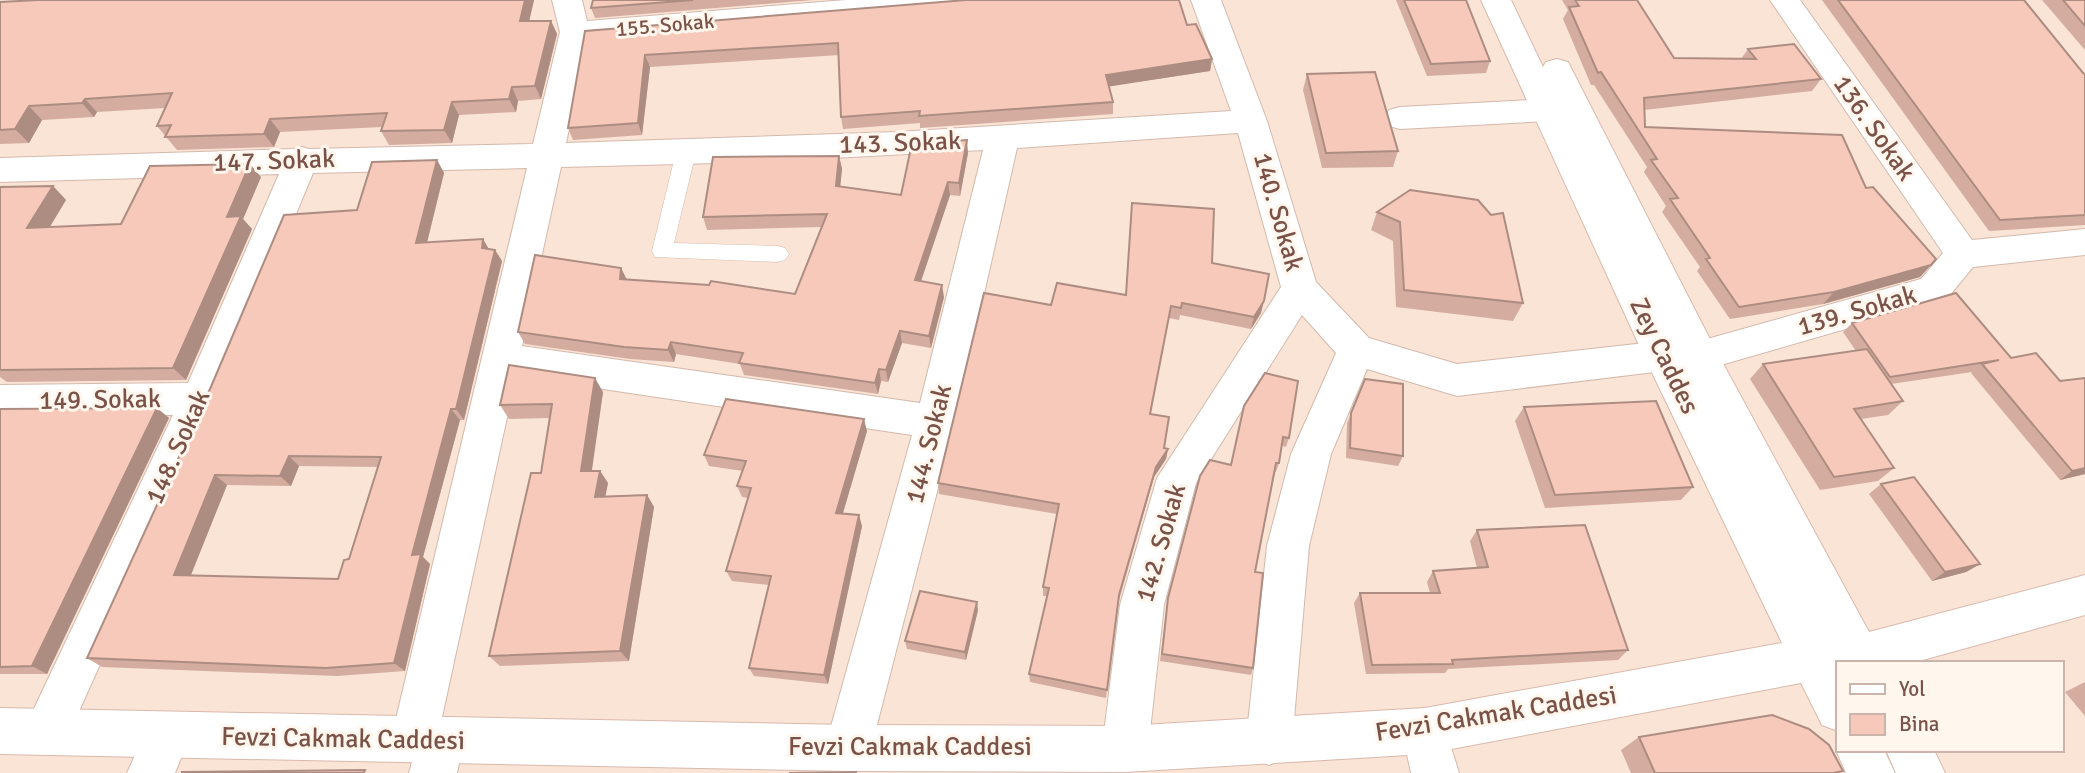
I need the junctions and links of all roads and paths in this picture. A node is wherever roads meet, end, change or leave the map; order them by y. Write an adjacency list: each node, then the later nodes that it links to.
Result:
1 (965, 0): 6 (street, 155. Sokak)
2 (1206, 0): 9 (street, 140. Sokak)
3 (1496, 0): 7 (street, Zey Caddes)
4 (1522, 0): 20 (street, Zey Caddes)
5 (1785, 0): 17 (street, 136. Sokak)
6 (571, 16): 12 (street)
7 (1548, 110): 8 (street); 20 (street, Zey Caddes)
8 (1400, 118)
9 (1251, 121): 10 (street, 143. Sokak); 18 (street, 140. Sokak)
10 (1003, 138): 11 (street, 143. Sokak); 24 (street, 144. Sokak)
11 (686, 152): 12 (street, 143. Sokak); 16 (lane)
12 (548, 154): 13 (street, 147. Sokak); 21 (street)
13 (302, 159): 14 (street, 147. Sokak); 22 (street, 148. Sokak)
14 (0, 170)
15 (2085, 242): 17 (street)
16 (778, 254)
17 (1963, 254): 20 (street, 139. Sokak)
18 (1300, 288): 19 (street, 140. Sokak); 33 (street, 142. Sokak)
19 (1356, 350): 20 (street); 31 (street)
20 (1682, 356): 26 (street, Zey Caddes); 27 (street, Zey Caddes)
21 (500, 358): 24 (street); 34 (street)
22 (200, 399): 23 (street, 149. Sokak); 30 (street, 148. Sokak)
23 (0, 401)
24 (935, 422): 32 (street, 144. Sokak)
25 (2085, 595): 27 (street)
26 (1813, 659): 28 (street, Zey Caddes); 35 (street, Fevzi Cakmak Caddesi)
27 (1861, 660)
28 (1836, 705)
29 (0, 731): 30 (street, Fevzi Cakmak Caddesi)
30 (47, 731): 38 (street, Fevzi Cakmak Caddesi)
31 (1269, 742): 33 (street, Fevzi Cakmak Caddesi); 35 (street, Fevzi Cakmak Caddesi)
32 (848, 748): 34 (street, Fevzi Cakmak Caddesi); 39 (street, Fevzi Cakmak Caddesi)
33 (1125, 749): 39 (street, Fevzi Cakmak Caddesi)
34 (429, 751): 38 (street, Fevzi Cakmak Caddesi)
35 (1430, 752)
36 (1860, 752): 40 (street)
37 (1910, 752): 41 (street)
38 (159, 754)
39 (909, 760)
40 (1871, 773)
41 (1921, 773)

